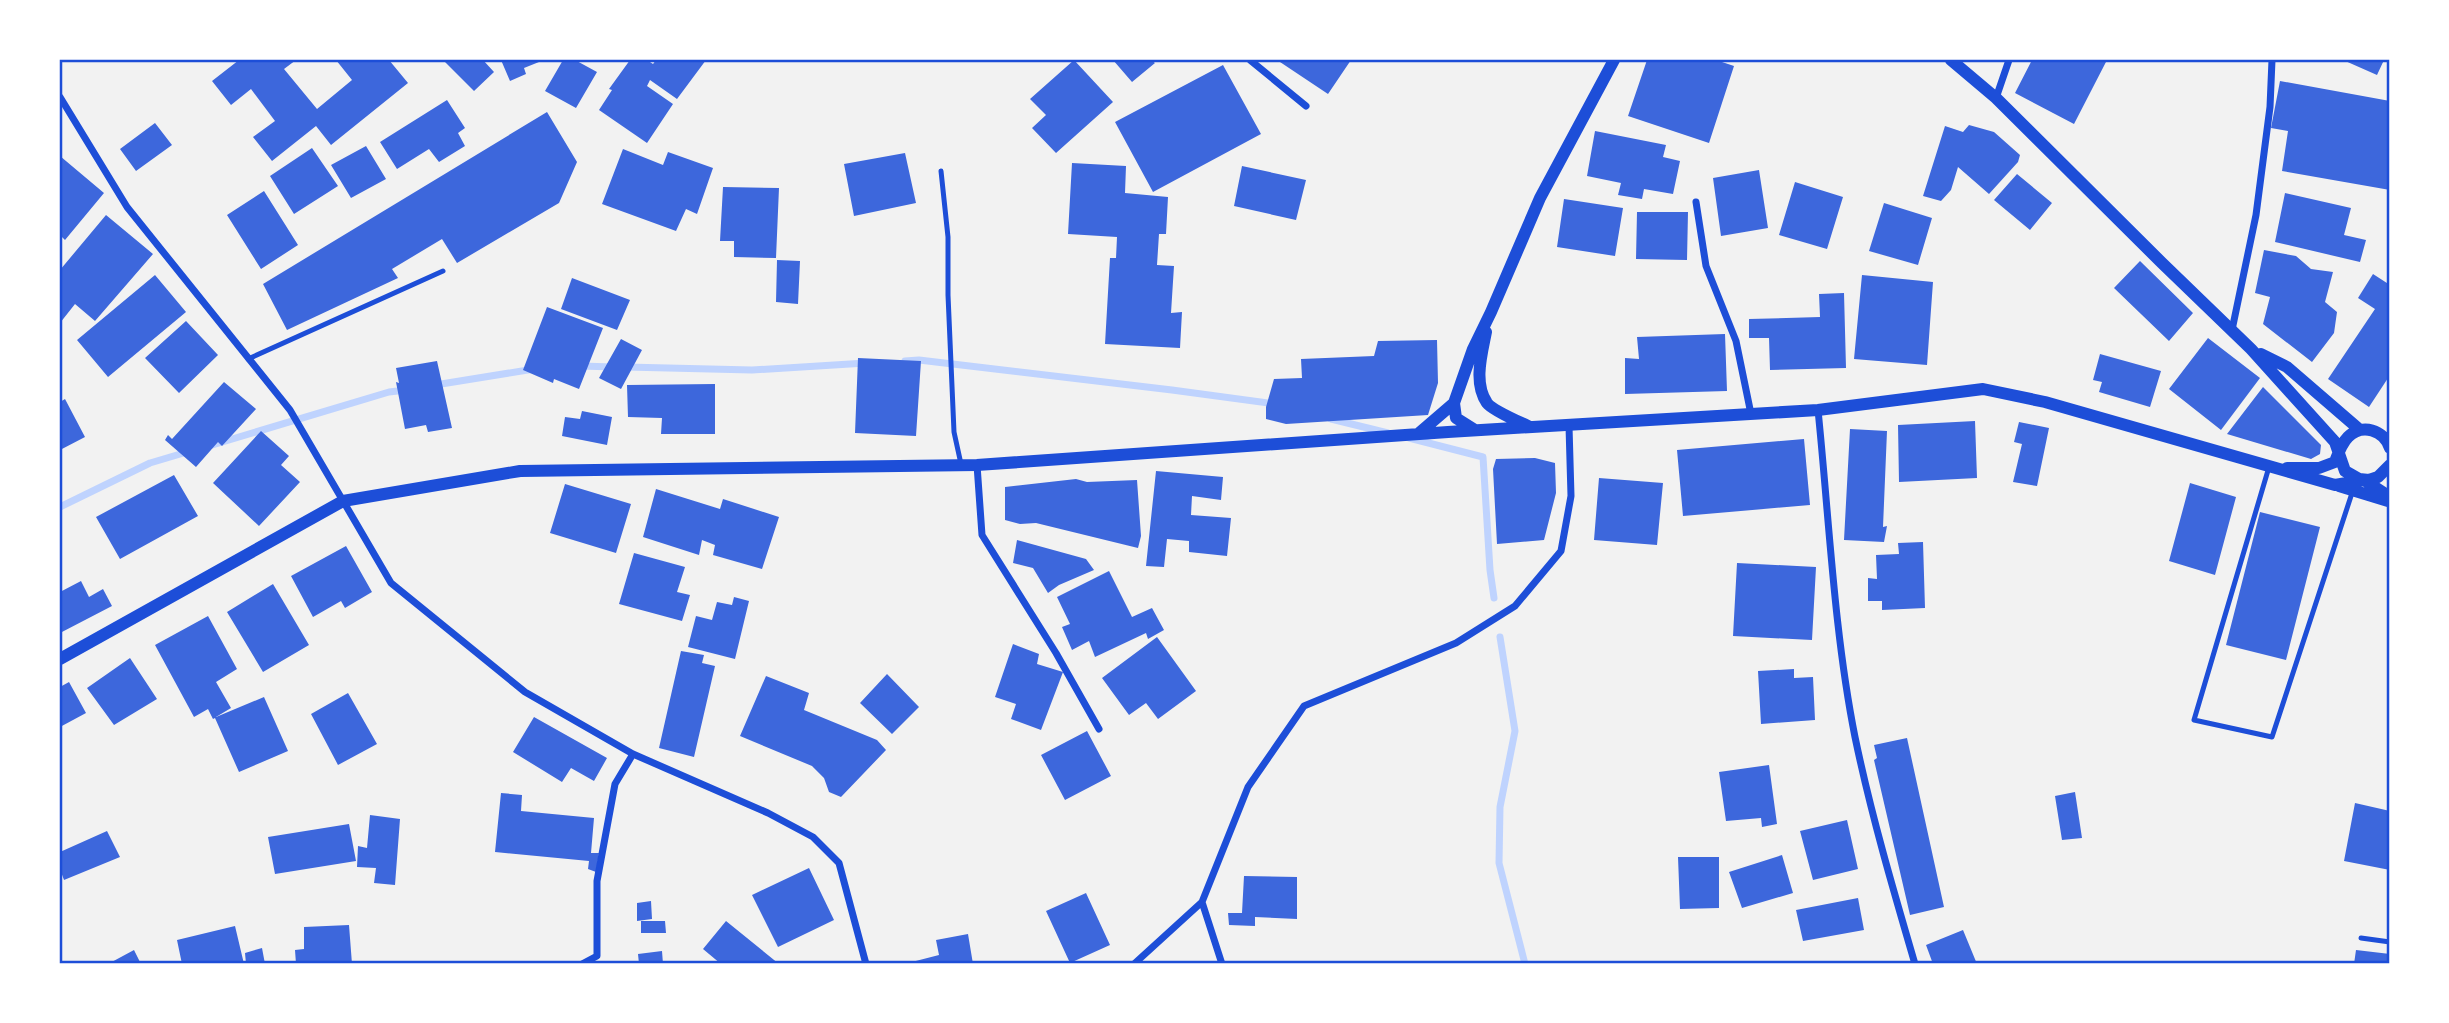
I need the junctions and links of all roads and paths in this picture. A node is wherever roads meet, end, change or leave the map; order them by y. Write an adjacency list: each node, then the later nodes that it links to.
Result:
1 (1251, 60): 8 (street)
2 (1614, 60): 12 (street)
3 (1951, 60): 7 (street)
4 (2009, 60): 7 (street)
5 (2272, 60): 13 (street)
6 (60, 96): 15 (street)
7 (1996, 98): 13 (street)
8 (1306, 106)
9 (941, 172): 29 (lane)
10 (1696, 202): 18 (street)
11 (443, 271): 15 (lane)
12 (1491, 312): 16 (street); 20 (street)
13 (2232, 330): 14 (street)
14 (2251, 349): 23 (street); 26 (street)
15 (248, 359): 35 (street)
16 (1454, 403): 22 (street); 24 (street)
17 (1818, 410): 18 (street); 30 (street); 46 (street)
18 (1751, 414): 19 (street)
19 (1569, 426): 20 (street); 39 (street)
20 (1530, 428): 22 (street)
21 (2386, 429): 23 (street); 25 (street)
22 (1475, 430): 24 (street)
23 (2360, 430): 26 (street)
24 (1419, 434): 27 (street)
25 (2389, 448)
26 (2339, 452): 30 (street); 31 (street)
27 (977, 465): 29 (street); 37 (street)
28 (2389, 465): 31 (street)
29 (962, 466): 35 (street)
30 (2269, 467): 32 (street); 33 (lane)
31 (2364, 480): 32 (street); 33 (lane); 34 (street)
32 (2335, 485): 33 (street)
33 (2352, 490): 34 (street)
34 (2389, 499)
35 (343, 501): 36 (street); 38 (street)
36 (60, 659)
37 (1099, 729)
38 (633, 754): 42 (street); 43 (street)
39 (1202, 902): 44 (street); 45 (street)
40 (2361, 938): 41 (lane)
41 (2389, 942)
42 (582, 964)
43 (866, 964)
44 (1134, 964)
45 (1222, 964)
46 (1915, 964)

